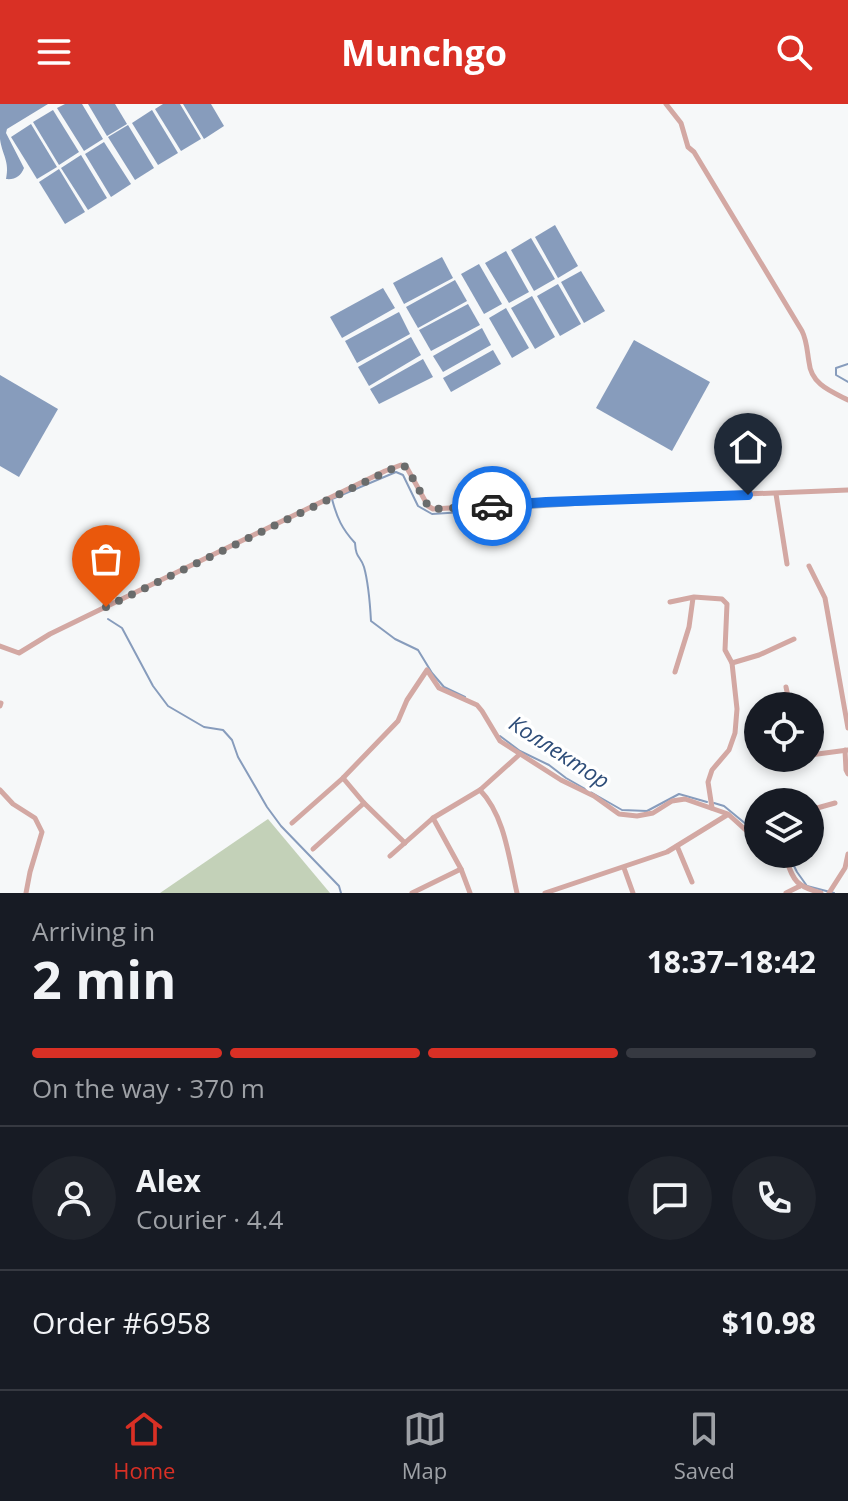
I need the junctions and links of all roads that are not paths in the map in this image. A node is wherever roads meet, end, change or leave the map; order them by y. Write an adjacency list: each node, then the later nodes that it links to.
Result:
1 (666, 104): 3 (street)
2 (678, 104): 3 (street)
3 (674, 112): 4 (street)
4 (848, 400)
5 (848, 490): 6 (street)
6 (776, 494): 7 (street); 12 (street)
7 (787, 564)
8 (809, 566): 17 (street)
9 (693, 598): 10 (street); 13 (street); 14 (street)
10 (670, 602)
11 (794, 639): 13 (street)
12 (0, 646)
13 (732, 663): 28 (street)
14 (675, 672)
15 (786, 687): 16 (street)
16 (787, 692)
17 (848, 728)
18 (846, 750): 19 (street); 21 (street)
19 (824, 753)
20 (520, 754): 22 (street); 24 (street); 28 (street)
21 (848, 774)
22 (343, 778): 25 (street); 31 (street)
23 (0, 790): 44 (street)
24 (480, 790): 30 (street); 47 (street)
25 (364, 803): 33 (street); 35 (street)
26 (835, 803): 27 (street)
27 (824, 806)
28 (712, 808): 29 (street)
29 (728, 814): 32 (street); 34 (street)
30 (433, 818): 33 (street); 40 (street)
31 (292, 823)
32 (743, 828)
33 (405, 843): 37 (street)
34 (677, 846): 38 (street); 41 (street)
35 (313, 849)
36 (848, 854): 52 (street)
37 (390, 856)
38 (624, 868): 43 (street); 49 (street)
39 (789, 868): 42 (street)
40 (461, 869): 45 (street); 46 (street)
41 (692, 882)
42 (800, 886): 50 (street); 51 (street)
43 (568, 890): 48 (street)
44 (26, 893)
45 (412, 893)
46 (470, 893)
47 (517, 893)
48 (545, 893)
49 (633, 893)
50 (786, 893)
51 (821, 893)
52 (829, 893)

